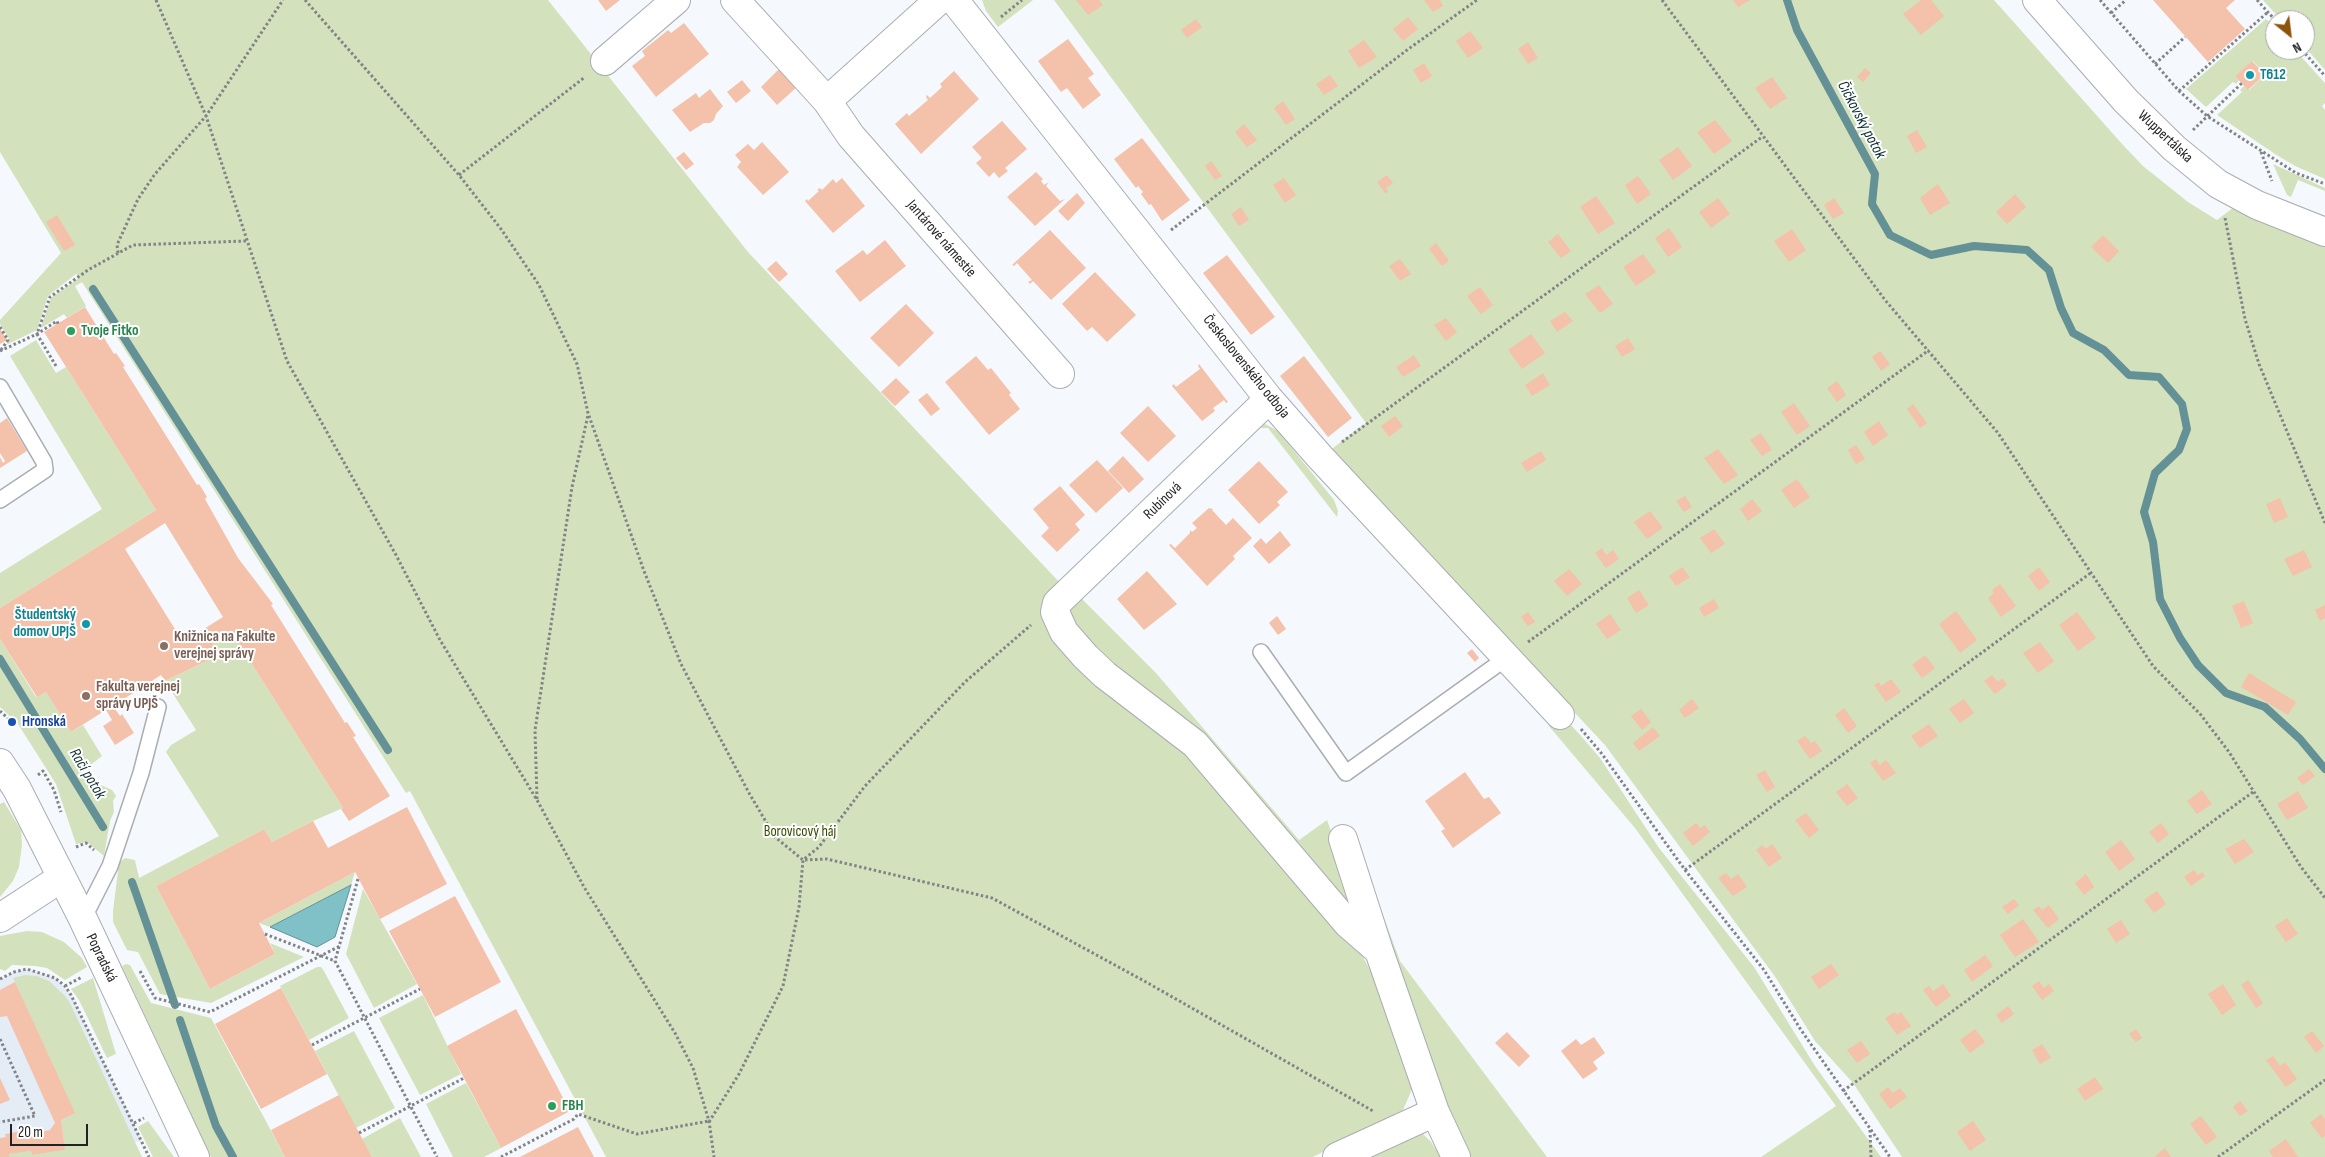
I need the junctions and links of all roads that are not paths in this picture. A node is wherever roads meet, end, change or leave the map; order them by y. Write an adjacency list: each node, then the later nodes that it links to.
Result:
1 (676, 0): 6 (street)
2 (735, 0): 7 (street, Jantárové námestie)
3 (938, 0): 7 (street)
4 (954, 0): 11 (street, Československého odboja)
5 (2037, 0): 8 (street, Wuppertálska)
6 (605, 61)
7 (827, 101): 9 (street, Jantárové námestie)
8 (2325, 232)
9 (1060, 374)
10 (0, 388): 12 (lane)
11 (1269, 399): 14 (street, Československého odboja); 22 (street, Rubínová)
12 (0, 500)
13 (1262, 652): 14 (lane)
14 (1505, 659): 16 (street, Československého odboja)
15 (158, 707): 21 (lane)
16 (1560, 715)
17 (0, 763): 19 (street, Popradská)
18 (1343, 839): 22 (street)
19 (61, 878): 20 (street); 21 (street, Popradská)
20 (0, 918)
21 (83, 920): 24 (street, Popradská)
22 (1378, 951): 23 (street)
23 (1435, 1112): 25 (street); 26 (street)
24 (195, 1157)
25 (1337, 1157)
26 (1456, 1157)

